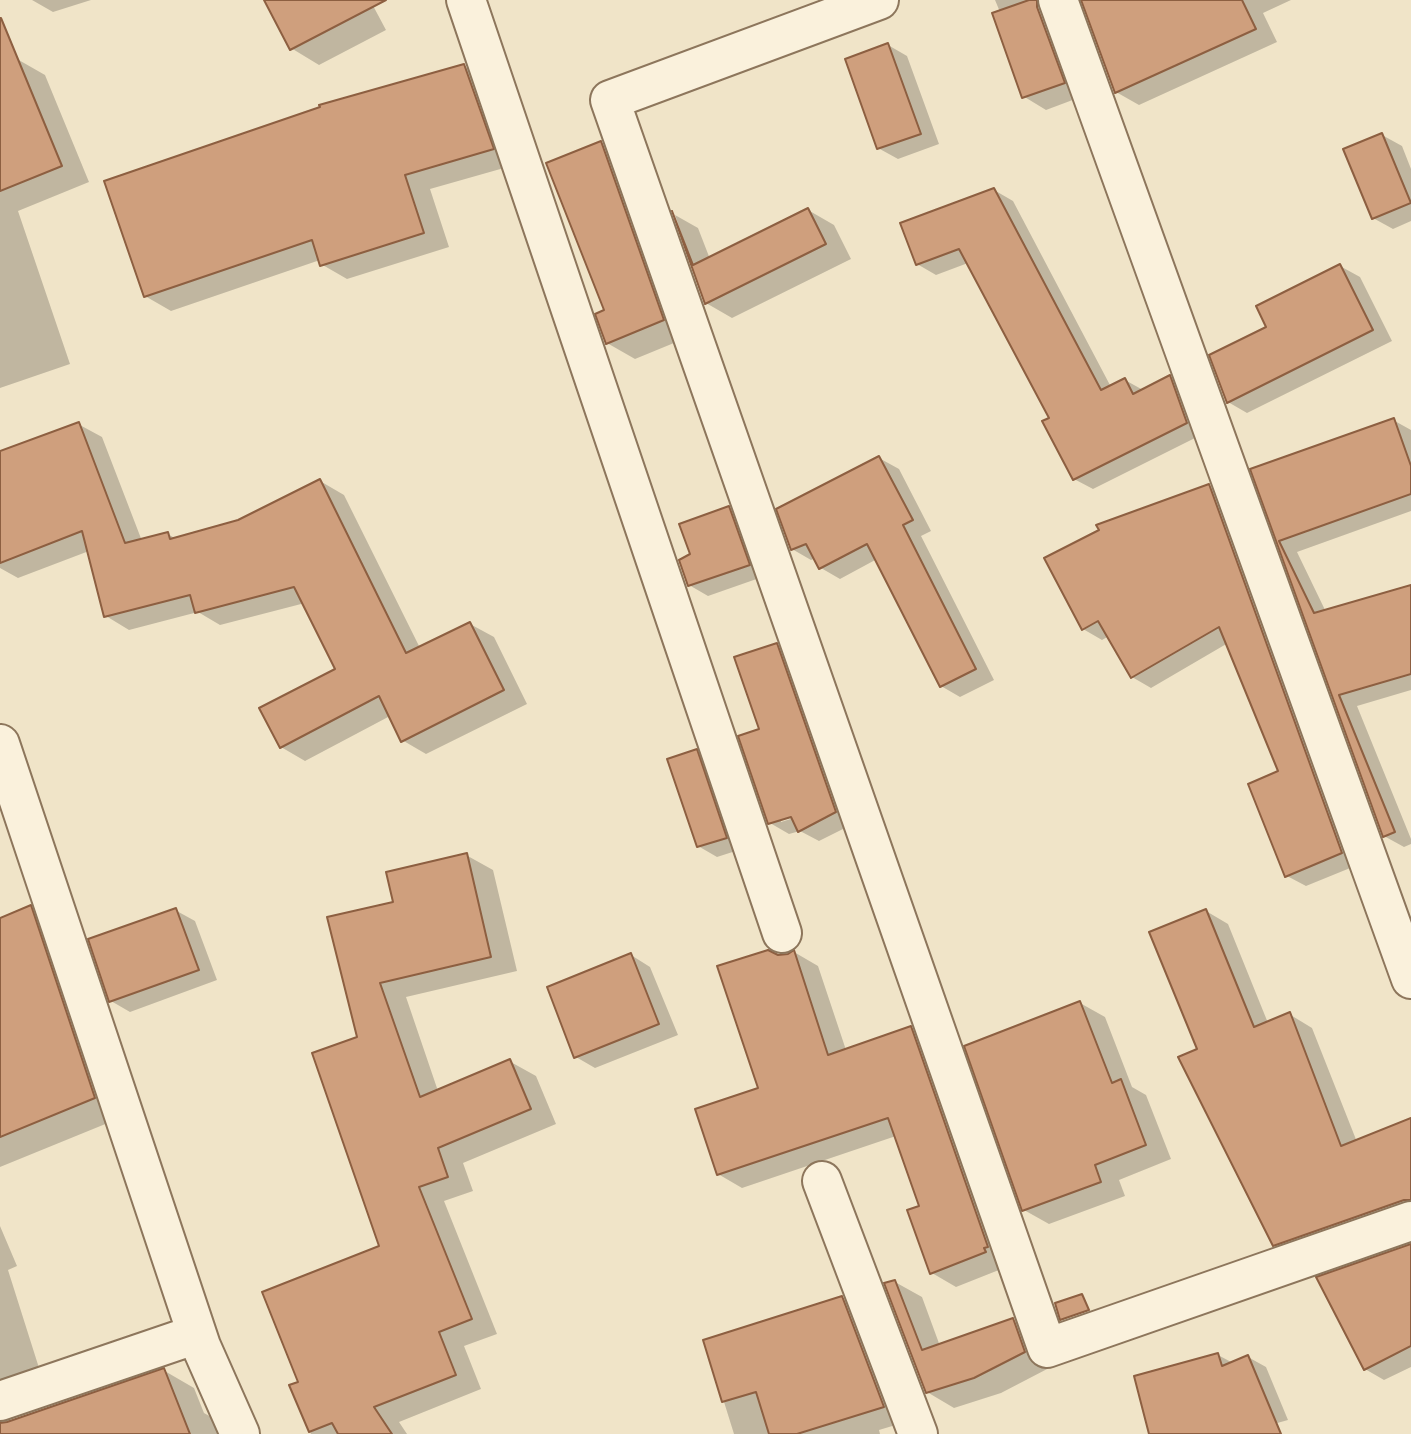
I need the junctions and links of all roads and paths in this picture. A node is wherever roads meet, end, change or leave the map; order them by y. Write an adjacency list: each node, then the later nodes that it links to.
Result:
1 (466, 0): 5 (street)
2 (879, 0): 8 (street)
3 (1058, 0): 6 (street)
4 (0, 744): 9 (street)
5 (782, 933)
6 (1411, 979)
7 (822, 1181): 12 (street)
8 (1411, 1221)
9 (197, 1334): 10 (street); 11 (street)
10 (0, 1401)
11 (240, 1434)
12 (918, 1434)

